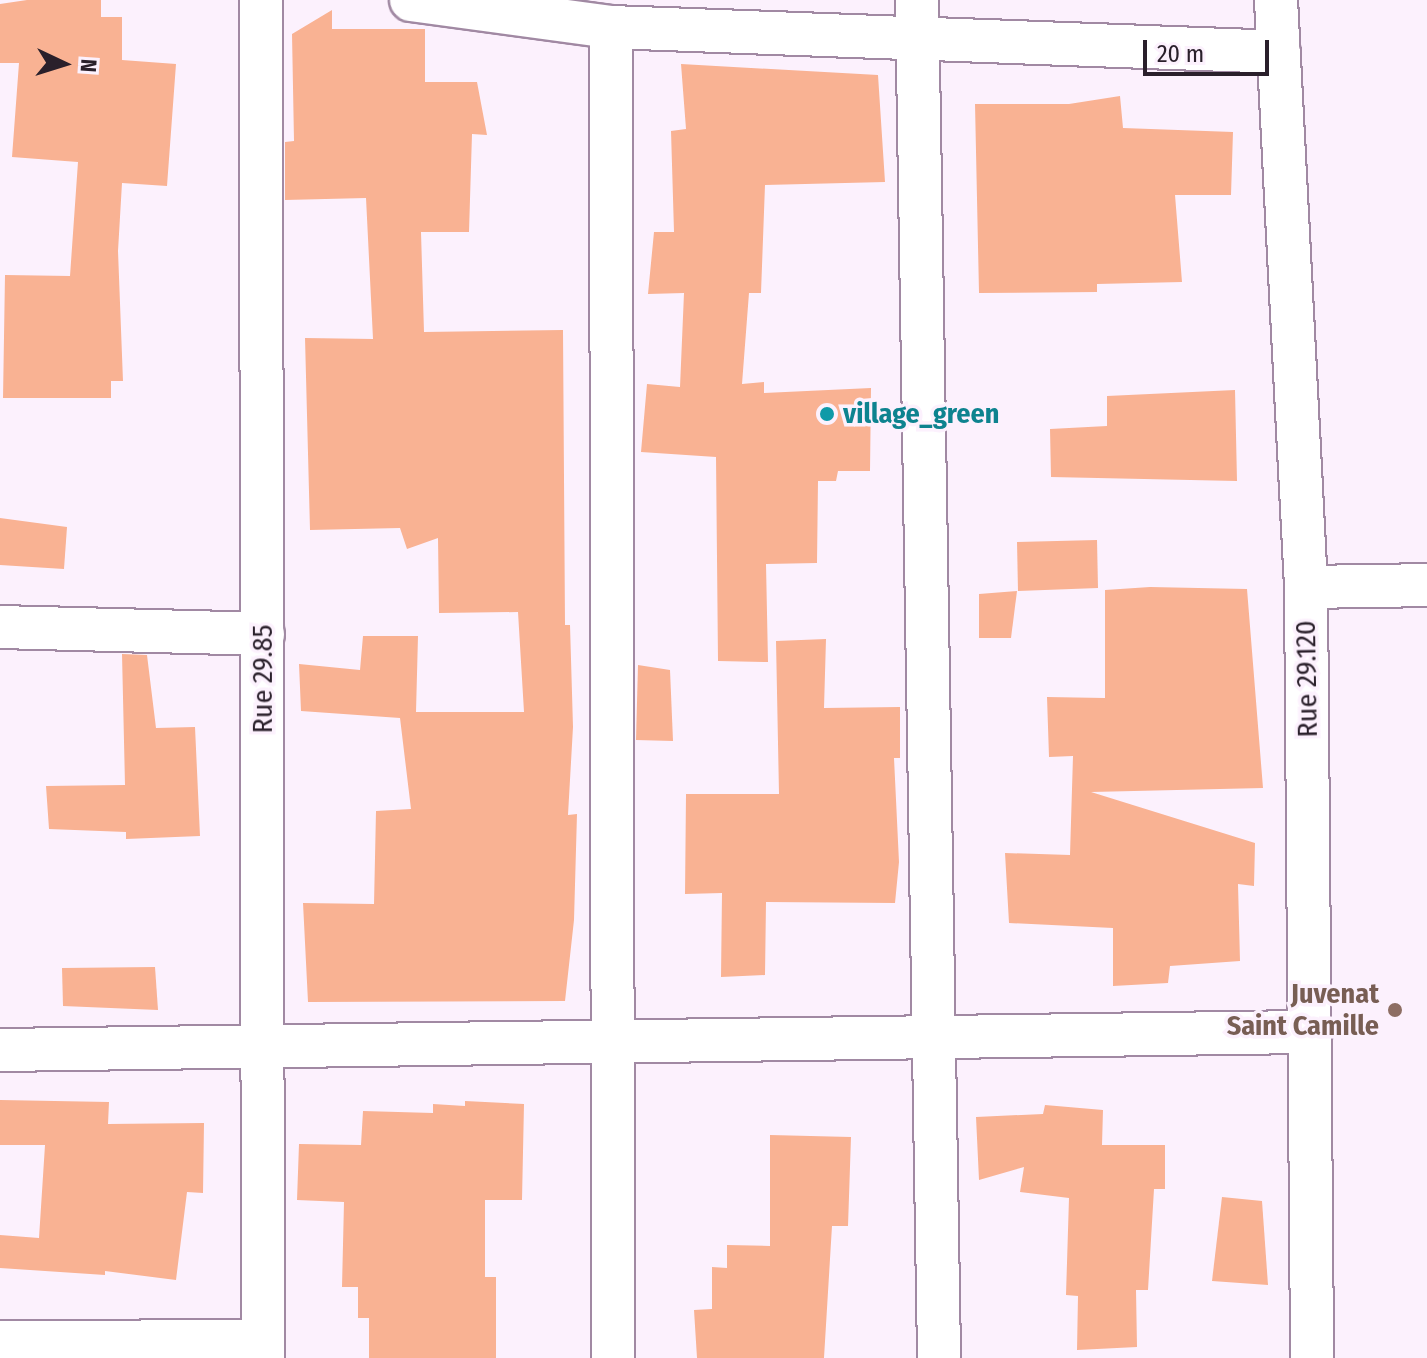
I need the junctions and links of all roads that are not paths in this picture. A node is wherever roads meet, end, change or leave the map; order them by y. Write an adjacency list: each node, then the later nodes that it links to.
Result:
1 (261, 0): 11 (street, Rue 29.85)
2 (411, 0): 5 (street)
3 (917, 0): 6 (street)
4 (1276, 0): 7 (street, Rue 29.120)
5 (611, 27): 6 (street); 14 (street)
6 (919, 41): 7 (street); 13 (street)
7 (1279, 52): 9 (street, Rue 29.120)
8 (1427, 585): 9 (street)
9 (1306, 587): 12 (street, Rue 29.120)
10 (0, 627): 11 (street)
11 (263, 634): 15 (street, Rue 29.85)
12 (1311, 1032): 13 (street); 21 (street, Rue 29.120)
13 (933, 1037): 14 (street); 20 (street)
14 (613, 1041): 15 (street); 19 (street)
15 (264, 1046): 16 (street); 18 (street, Rue 29.85)
16 (0, 1050)
17 (0, 1342): 18 (street)
18 (263, 1350)
19 (613, 1358)
20 (939, 1358)
21 (1312, 1358)

